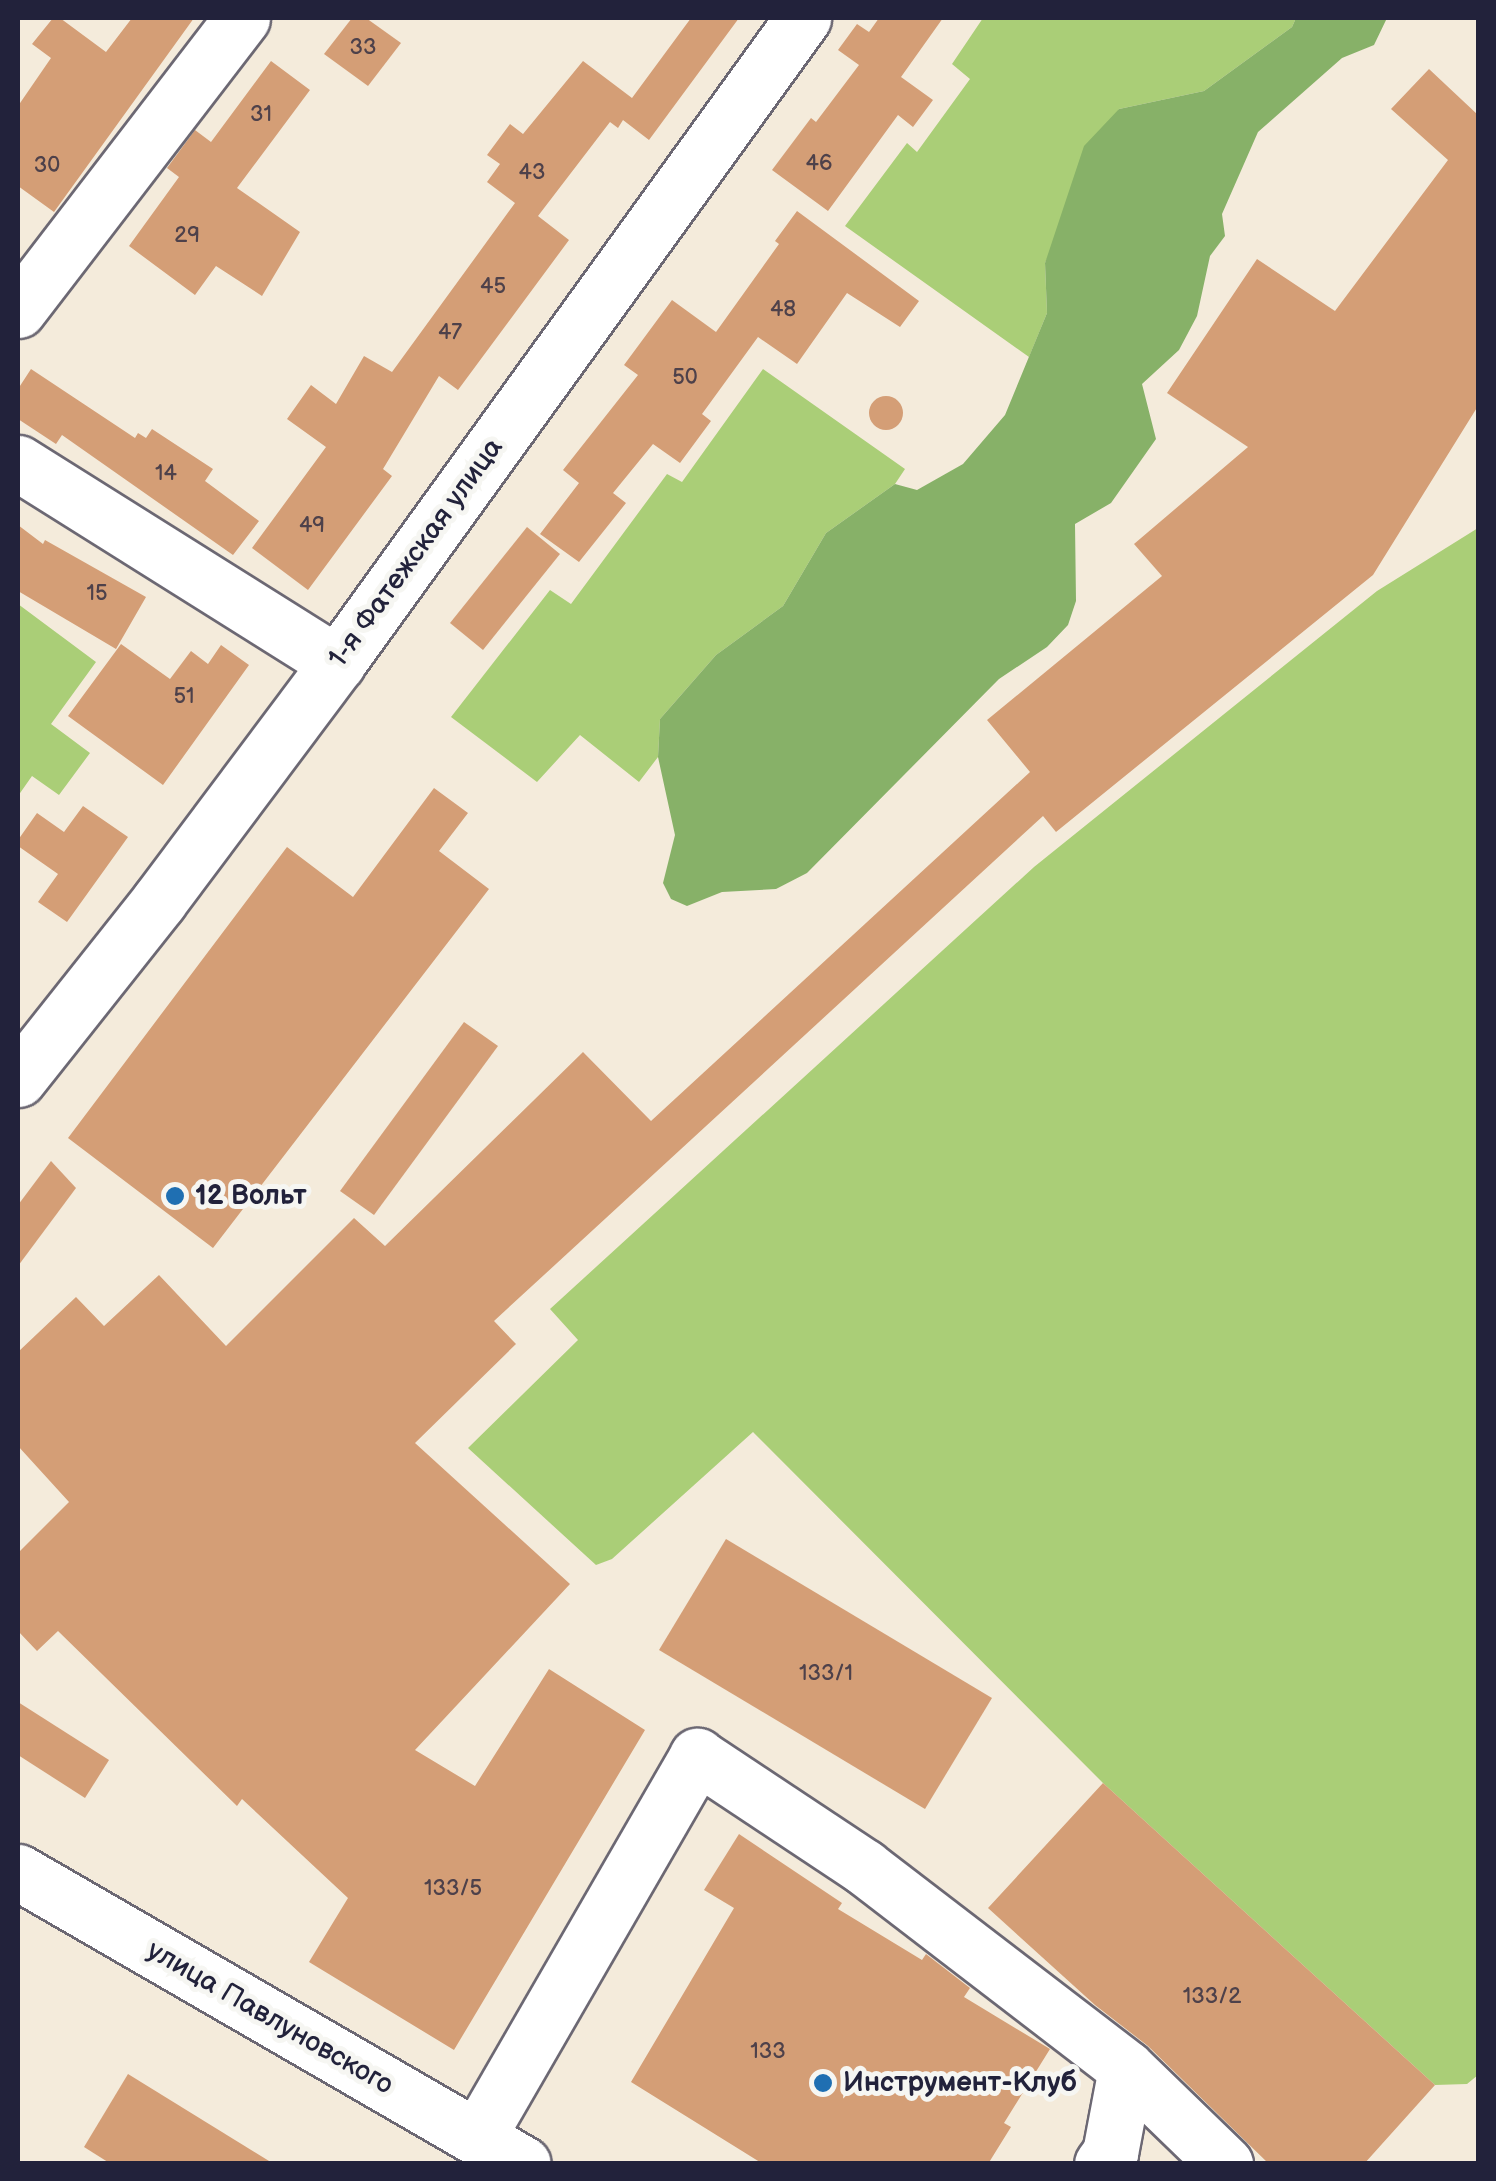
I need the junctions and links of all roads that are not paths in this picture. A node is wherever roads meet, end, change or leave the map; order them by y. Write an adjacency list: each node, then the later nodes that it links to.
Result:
1 (242, 18): 3 (street)
2 (804, 18): 5 (street, 1-я Фатежская улица)
3 (18, 310)
4 (18, 464): 5 (street)
5 (336, 663): 6 (street, 1-я Фатежская улица)
6 (18, 1079)
7 (18, 1872): 9 (street, улица Павлуновского)
8 (1126, 2068): 9 (street); 10 (street); 11 (street)
9 (501, 2150)
10 (1102, 2164)
11 (1225, 2164)

